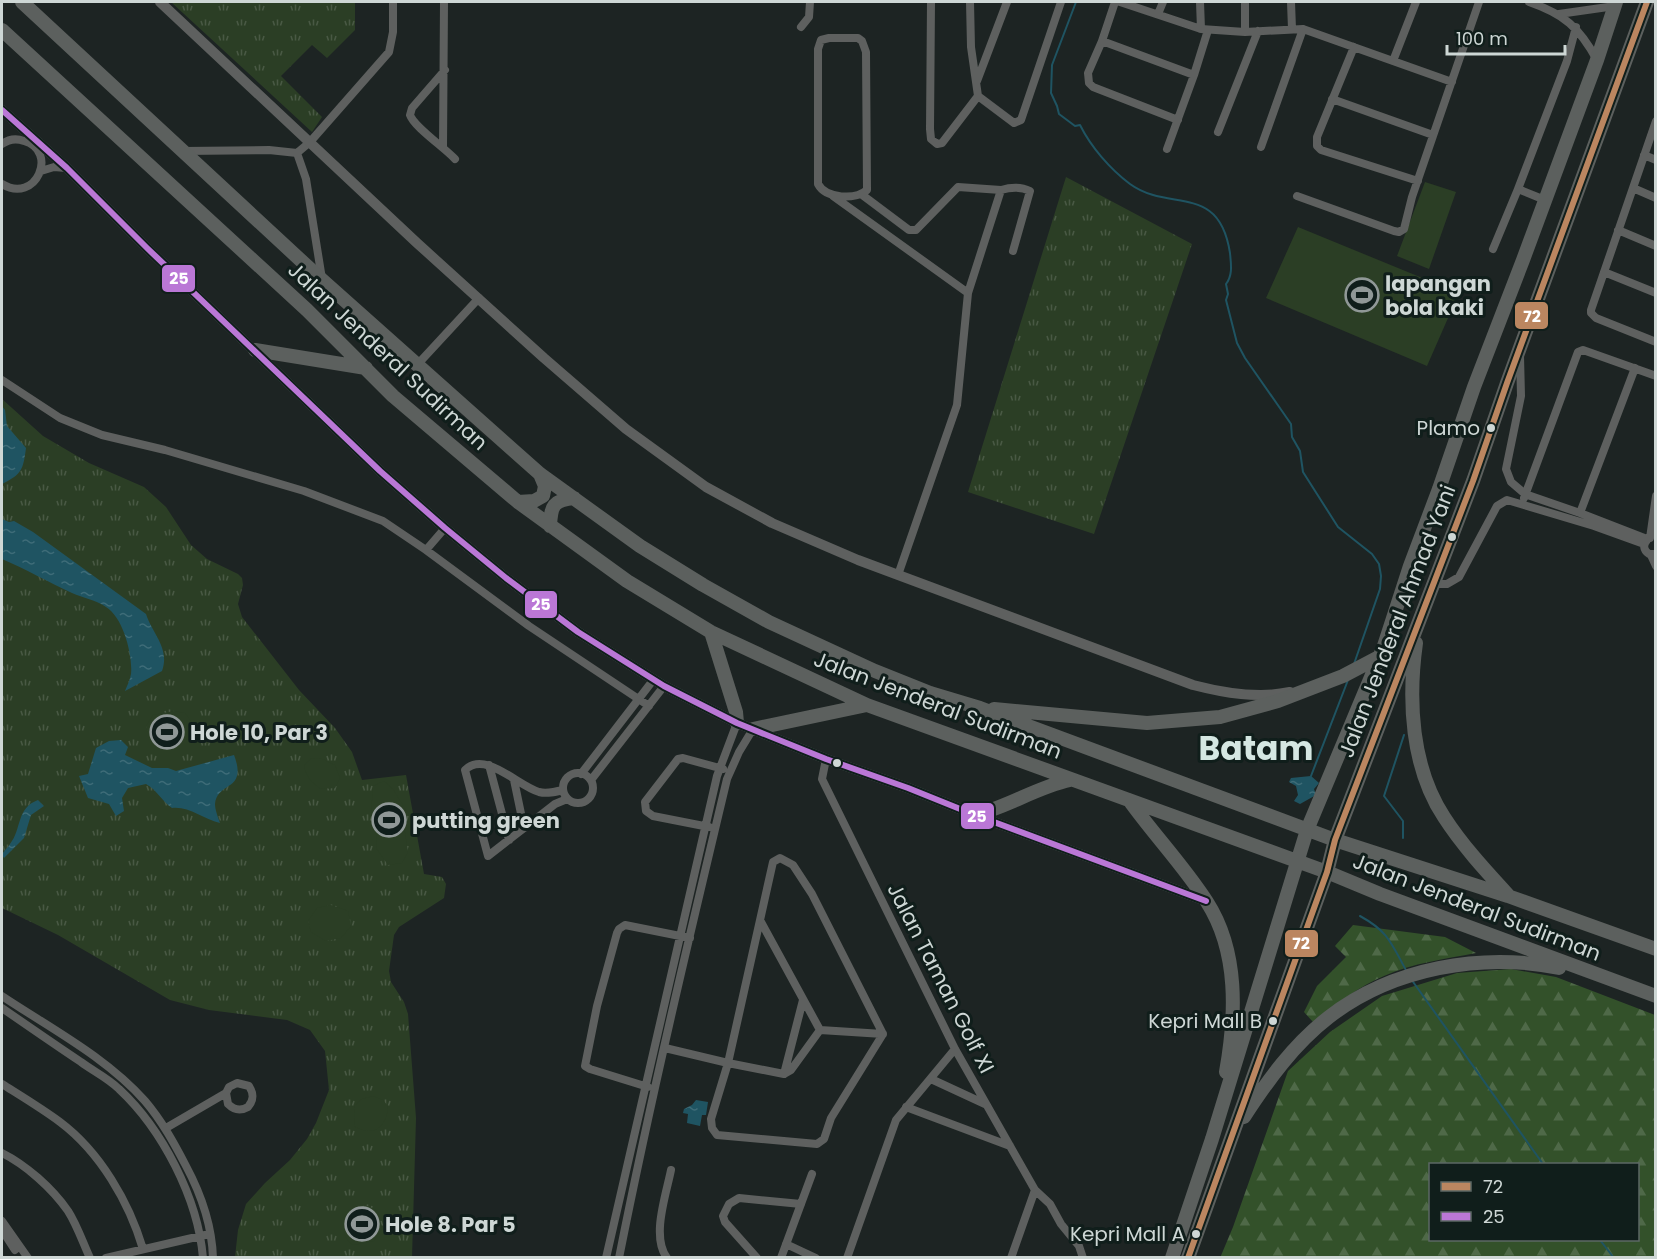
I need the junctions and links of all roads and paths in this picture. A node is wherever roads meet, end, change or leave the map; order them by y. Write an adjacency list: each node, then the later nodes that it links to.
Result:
1 (22, 2): 51 (highway, Jalan Jenderal Sudirman)
2 (160, 2): 47 (street)
3 (393, 2): 47 (street)
4 (444, 2): 35 (street)
5 (810, 2): 23 (street)
6 (931, 2): 39 (street)
7 (970, 2): 37 (street)
8 (1007, 2): 37 (street)
9 (1061, 2): 39 (street)
10 (1115, 2): 31 (street)
11 (1120, 2): 21 (street)
12 (1163, 2): 21 (street)
13 (1200, 2): 25 (street)
14 (1245, 2): 30 (street)
15 (1291, 2): 26 (street)
16 (1416, 2): 34 (street)
17 (1479, 2): 38 (street)
18 (1529, 2): 22 (street)
19 (1647, 2): 68 (highway, Jalan Jenderal Ahmad Yani)
20 (1615, 4): 22 (street); 33 (highway, Jalan Jenderal Ahmad Yani)
21 (1158, 14): 25 (street)
22 (1559, 14): 24 (street)
23 (801, 27)
24 (1576, 27): 33 (street); 61 (street)
25 (1204, 29): 30 (street); 36 (street)
26 (1292, 29): 27 (street); 29 (street)
27 (1303, 29): 32 (street); 49 (street)
28 (2, 30): 82 (highway, Jalan Jenderal Sudirman)
29 (1258, 31): 30 (street); 44 (street)
30 (1245, 32)
31 (1102, 41): 36 (street); 42 (street)
32 (1354, 47): 34 (street); 40 (street)
33 (1597, 60): 67 (highway, Jalan Jenderal Ahmad Yani)
34 (1393, 61): 38 (street)
35 (445, 70): 48 (street); 48 (street)
36 (1194, 75): 42 (street)
37 (977, 82): 39 (street)
38 (1452, 82): 45 (street)
39 (978, 96)
40 (1332, 99): 45 (street); 58 (street)
41 (6, 113): 46 (street); 56 (street)
42 (1178, 120): 50 (street)
43 (1656, 121): 53 (street)
44 (1218, 132)
45 (1433, 135): 58 (street)
46 (5, 142): 57 (street)
47 (310, 142): 52 (street); 77 (street)
48 (443, 147): 54 (street)
49 (1261, 147)
50 (1167, 149)
51 (183, 150): 52 (street); 74 (highway, Jalan Jenderal Sudirman)
52 (297, 153): 74 (street)
53 (1644, 155): 55 (street); 60 (street)
54 (454, 159)
55 (1656, 160)
56 (67, 168): 57 (street); 80 (street)
57 (41, 171): 59 (street)
58 (1418, 181): 65 (street)
59 (2, 186)
60 (1633, 188): 66 (street); 69 (street)
61 (1518, 189): 67 (street); 71 (street)
62 (1000, 190): 63 (street); 72 (street); 75 (street)
63 (861, 194): 64 (street); 64 (street)
64 (833, 196): 75 (street)
65 (1297, 196)
66 (1656, 198)
67 (1545, 200): 68 (highway); 104 (highway, Jalan Jenderal Ahmad Yani)
68 (1571, 209): 79 (highway, Jalan Jenderal Ahmad Yani)
69 (1618, 230): 70 (street); 73 (street)
70 (1656, 246)
71 (1493, 249)
72 (1012, 251)
73 (1604, 272): 76 (street); 78 (street)
74 (322, 280): 81 (highway, Jalan Jenderal Sudirman)
75 (968, 292): 100 (street)
76 (1656, 293)
77 (479, 298): 81 (street); 100 (street)
78 (1656, 342)
79 (1519, 348): 87 (street); 101 (highway, Jalan Jenderal Ahmad Yani)
80 (255, 350): 82 (highway); 95 (street)
81 (417, 365): 86 (highway, Jalan Jenderal Sudirman)
82 (366, 368): 90 (highway, Jalan Jenderal Sudirman)
83 (1635, 368): 84 (street); 87 (street); 92 (street)
84 (1656, 376)
85 (2, 380): 97 (street)
86 (540, 474): 89 (highway, Jalan Jenderal Sudirman); 90 (highway)
87 (1525, 494): 91 (street); 92 (street)
88 (1656, 496): 96 (street)
89 (574, 498): 94 (highway); 112 (highway, Jalan Jenderal Sudirman)
90 (518, 502): 94 (highway, Jalan Jenderal Sudirman)
91 (1522, 504): 93 (street); 101 (street)
92 (1581, 513): 93 (street)
93 (1594, 523): 96 (street)
94 (550, 526): 103 (highway, Jalan Jenderal Sudirman)
95 (445, 528): 97 (street); 106 (street)
96 (1649, 540): 98 (street)
97 (426, 550): 109 (street)
98 (1653, 554): 99 (street)
99 (1656, 566)
100 (897, 575): 108 (street)
101 (1434, 584): 102 (highway, Jalan Jenderal Ahmad Yani)
102 (1419, 623): 105 (highway, Jalan Jenderal Ahmad Yani); 135 (highway)
103 (711, 632): 110 (highway, Jalan Jenderal Sudirman); 113 (highway)
104 (1382, 652): 105 (highway); 108 (highway); 130 (highway, Jalan Jenderal Ahmad Yani)
105 (1405, 654): 132 (highway, Jalan Jenderal Ahmad Yani)
106 (654, 679): 107 (street); 109 (street)
107 (664, 686): 111 (street); 113 (street)
108 (1309, 688): 112 (highway)
109 (639, 700): 111 (street); 119 (street)
110 (867, 705): 114 (highway); 122 (highway, Jalan Jenderal Sudirman)
111 (649, 706): 121 (street)
112 (980, 708): 130 (highway, Jalan Jenderal Sudirman)
113 (737, 723): 114 (street); 117 (street)
114 (753, 729): 115 (street); 118 (street)
115 (826, 759): 126 (street); 148 (street, Jalan Taman Golf XI)
116 (489, 765): 120 (street); 131 (street); 131 (street)
117 (720, 767): 118 (street); 127 (street); 127 (street)
118 (729, 772): 129 (street)
119 (581, 774): 121 (street); 123 (street)
120 (514, 780): 123 (street); 128 (street)
121 (591, 780): 124 (street)
122 (1070, 780): 125 (highway, Jalan Jenderal Sudirman); 126 (highway)
123 (563, 790): 124 (street)
124 (567, 799): 128 (street)
125 (1129, 800): 133 (highway, Jalan Jenderal Sudirman); 136 (highway)
126 (975, 815): 136 (street)
127 (705, 826): 129 (street); 138 (street)
128 (524, 828): 131 (street)
129 (715, 828): 139 (street)
130 (1307, 830): 132 (highway, Jalan Jenderal Sudirman); 133 (highway, Jalan Jenderal Ahmad Yani)
131 (509, 840)
132 (1335, 840): 134 (highway, Jalan Jenderal Ahmad Yani); 135 (highway, Jalan Jenderal Sudirman)
133 (1297, 862): 134 (highway, Jalan Jenderal Sudirman); 159 (highway, Jalan Jenderal Ahmad Yani)
134 (1327, 872): 142 (highway, Jalan Jenderal Sudirman); 160 (highway, Jalan Jenderal Ahmad Yani)
135 (1508, 896): 140 (highway, Jalan Jenderal Sudirman)
136 (1206, 901): 159 (highway)
137 (761, 922): 143 (street); 146 (street); 149 (street)
138 (678, 936): 139 (street); 153 (street); 153 (street)
139 (690, 938): 147 (street)
140 (1656, 949)
141 (2, 996): 158 (street)
142 (1656, 997): 160 (highway)
143 (803, 1000): 145 (street); 150 (street)
144 (2, 1008): 172 (street)
145 (820, 1030): 146 (street); 150 (street)
146 (884, 1034): 149 (street)
147 (665, 1048): 149 (street); 154 (street)
148 (954, 1049): 151 (street); 156 (street, Jalan Taman Golf XI)
149 (728, 1063): 150 (street)
150 (784, 1074)
151 (932, 1079): 156 (street); 157 (street)
152 (2, 1084): 174 (street)
153 (645, 1086): 154 (street); 181 (street)
154 (655, 1089): 182 (street)
155 (226, 1093): 158 (street)
156 (986, 1104): 161 (street, Jalan Taman Golf XI)
157 (906, 1107): 161 (street); 187 (street)
158 (166, 1128): 171 (street)
159 (1212, 1139): 166 (highway, Jalan Jenderal Ahmad Yani)
160 (1230, 1141): 168 (highway, Jalan Jenderal Ahmad Yani)
161 (1010, 1146): 165 (street, Jalan Taman Golf XI)
162 (2, 1153): 177 (street)
163 (671, 1170): 183 (street)
164 (812, 1174): 167 (street)
165 (1035, 1190): 188 (street); 189 (street, Jalan Taman Golf XI)
166 (1191, 1200): 168 (highway); 190 (highway, Jalan Jenderal Ahmad Yani)
167 (801, 1204): 173 (street); 184 (street)
168 (1207, 1205): 191 (highway, Jalan Jenderal Ahmad Yani)
169 (2, 1221): 176 (street)
170 (2, 1230): 175 (street)
171 (212, 1233): 172 (street); 180 (street)
172 (201, 1236): 174 (street); 179 (street)
173 (786, 1244): 185 (street); 186 (street)
174 (143, 1249): 178 (street)
175 (21, 1257)
176 (28, 1257)
177 (90, 1257)
178 (106, 1257)
179 (203, 1257)
180 (213, 1257)
181 (606, 1257)
182 (619, 1257)
183 (667, 1257)
184 (758, 1257)
185 (781, 1257)
186 (816, 1257)
187 (847, 1257)
188 (1011, 1257)
189 (1083, 1257)
190 (1172, 1257)
191 (1188, 1257)

